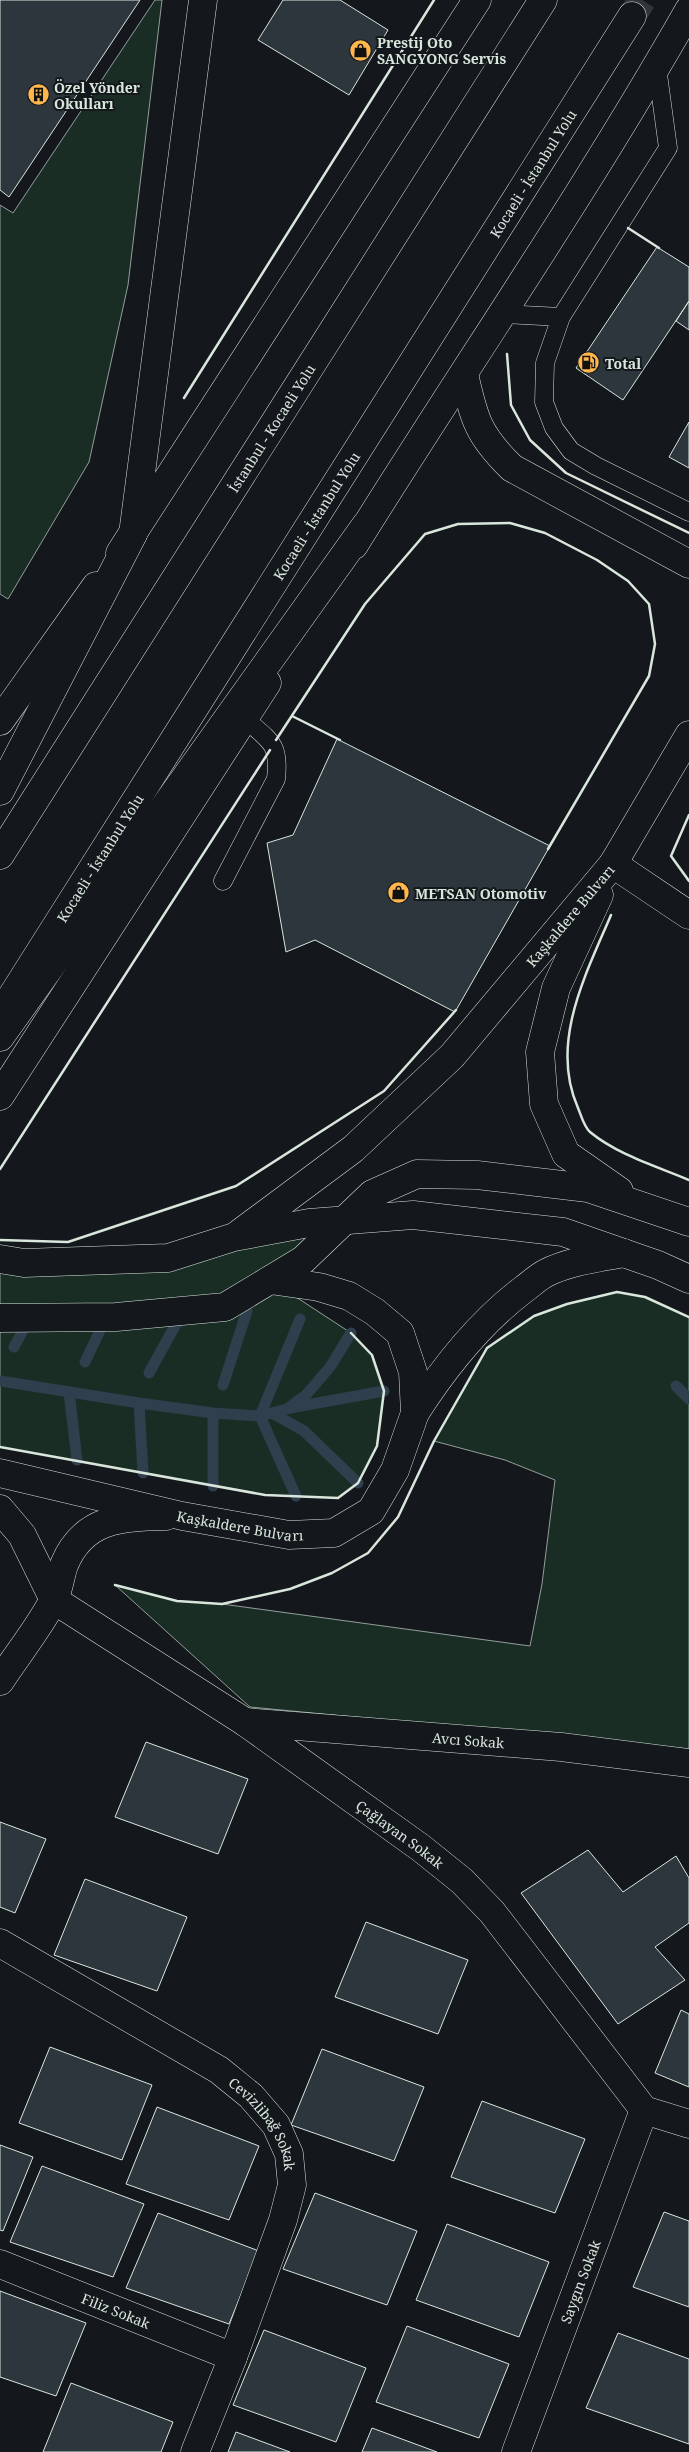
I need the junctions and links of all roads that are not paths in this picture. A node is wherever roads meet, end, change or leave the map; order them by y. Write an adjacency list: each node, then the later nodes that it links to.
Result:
1 (203, 0): 12 (main road)
2 (477, 0): 12 (main road)
3 (543, 0): 18 (main road, İstanbul - Kocaeli Yolu)
4 (689, 10): 6 (main road)
5 (632, 16): 22 (main road, Kocaeli - İstanbul Yolu)
6 (657, 67): 7 (main road); 8 (lane)
7 (501, 314): 8 (lane); 9 (main road)
8 (561, 317): 10 (lane)
9 (464, 374): 11 (main road); 13 (main road)
10 (689, 512)
11 (366, 525): 14 (main road); 23 (main road)
12 (133, 534): 15 (main road); 17 (main road)
13 (689, 564)
14 (245, 719): 20 (lane); 24 (main road)
15 (0, 721)
16 (689, 735): 19 (main road)
17 (0, 791)
18 (0, 855)
19 (613, 864): 21 (main road); 25 (main road, Kaşkaldere Bulvarı); 28 (main road, Kaşkaldere Bulvarı)
20 (223, 881)
21 (689, 915)
22 (0, 1016)
23 (0, 1037)
24 (0, 1096)
25 (640, 1206): 26 (main road, Kaşkaldere Bulvarı); 27 (main road, Kaşkaldere Bulvarı)
26 (344, 1220): 28 (main road, Kaşkaldere Bulvarı); 29 (main road, Kaşkaldere Bulvarı); 32 (main road, Kaşkaldere Bulvarı)
27 (689, 1222)
28 (234, 1237): 30 (main road, Kaşkaldere Bulvarı)
29 (624, 1253): 31 (main road, Kaşkaldere Bulvarı); 34 (main road, Kaşkaldere Bulvarı)
30 (0, 1259)
31 (689, 1279)
32 (270, 1280): 33 (main road, Kaşkaldere Bulvarı); 34 (main road, Kaşkaldere Bulvarı)
33 (0, 1318)
34 (415, 1413): 37 (main road, Kaşkaldere Bulvarı)
35 (0, 1473): 37 (main road, Kaşkaldere Bulvarı)
36 (0, 1510): 38 (main road)
37 (182, 1516): 38 (main road)
38 (54, 1600): 39 (main road); 40 (main road, Çağlayan Sokak)
39 (0, 1681)
40 (246, 1722): 41 (main road, Avcı Sokak); 43 (main road, Çağlayan Sokak)
41 (689, 1763)
42 (0, 1943): 46 (main road, Cevizlibağ Sokak)
43 (644, 2110): 44 (main road); 47 (main road, Saygın Sokak)
44 (689, 2124)
45 (0, 2264): 46 (main road, Filiz Sokak)
46 (233, 2357): 48 (main road, Cevizlibağ Sokak)
47 (523, 2450)
48 (195, 2452)

